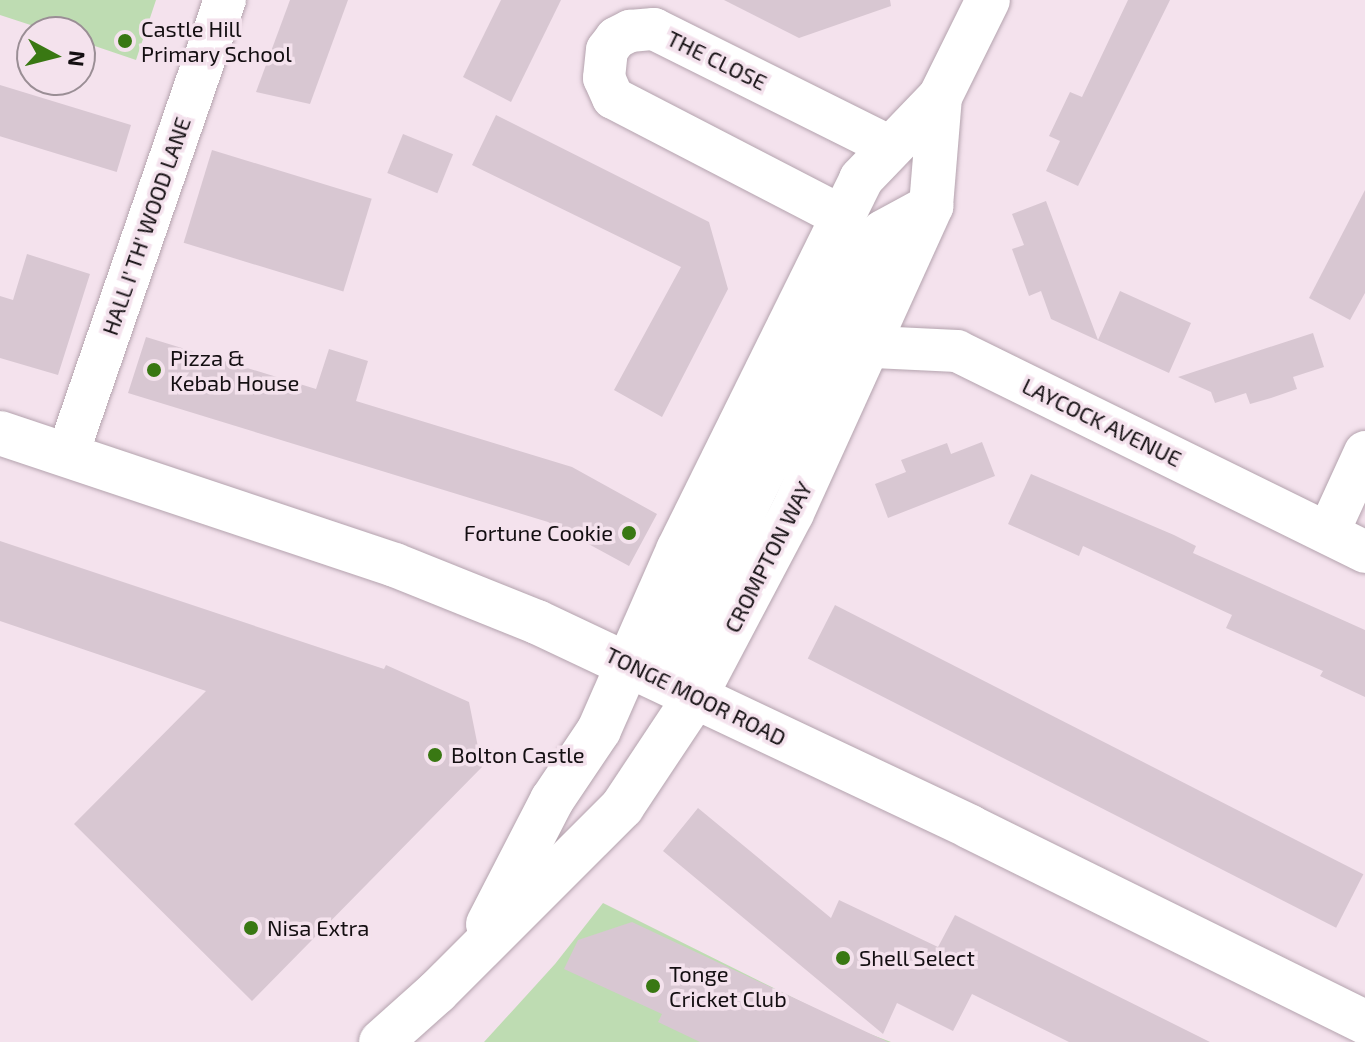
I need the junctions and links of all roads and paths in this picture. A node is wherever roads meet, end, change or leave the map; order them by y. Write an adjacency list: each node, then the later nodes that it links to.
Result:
1 (225, 0): 11 (street, HALL I' TH' WOOD LANE)
2 (988, 0): 3 (main road, CROMPTON WAY)
3 (940, 97): 4 (main road, CROMPTON WAY); 5 (main road, CROMPTON WAY)
4 (891, 147): 6 (main road, CROMPTON WAY); 6 (street, THE CLOSE)
5 (931, 206): 7 (main road); 8 (main road, CROMPTON WAY)
6 (843, 217): 14 (main road, CROMPTON WAY)
7 (824, 345): 8 (street, LAYCOCK AVENUE); 14 (main road)
8 (870, 346): 12 (street, LAYCOCK AVENUE); 15 (main road, CROMPTON WAY)
9 (0, 433): 11 (main road, TONGE MOOR ROAD)
10 (1365, 452): 12 (street)
11 (68, 453): 14 (main road, TONGE MOOR ROAD)
12 (1328, 533): 13 (street, LAYCOCK AVENUE)
13 (1365, 552)
14 (628, 663): 15 (main road, TONGE MOOR ROAD); 16 (main road, CROMPTON WAY)
15 (695, 697): 16 (main road, CROMPTON WAY); 17 (main road, TONGE MOOR ROAD)
16 (474, 951): 18 (main road, CROMPTON WAY)
17 (1365, 1022)
18 (381, 1042)

